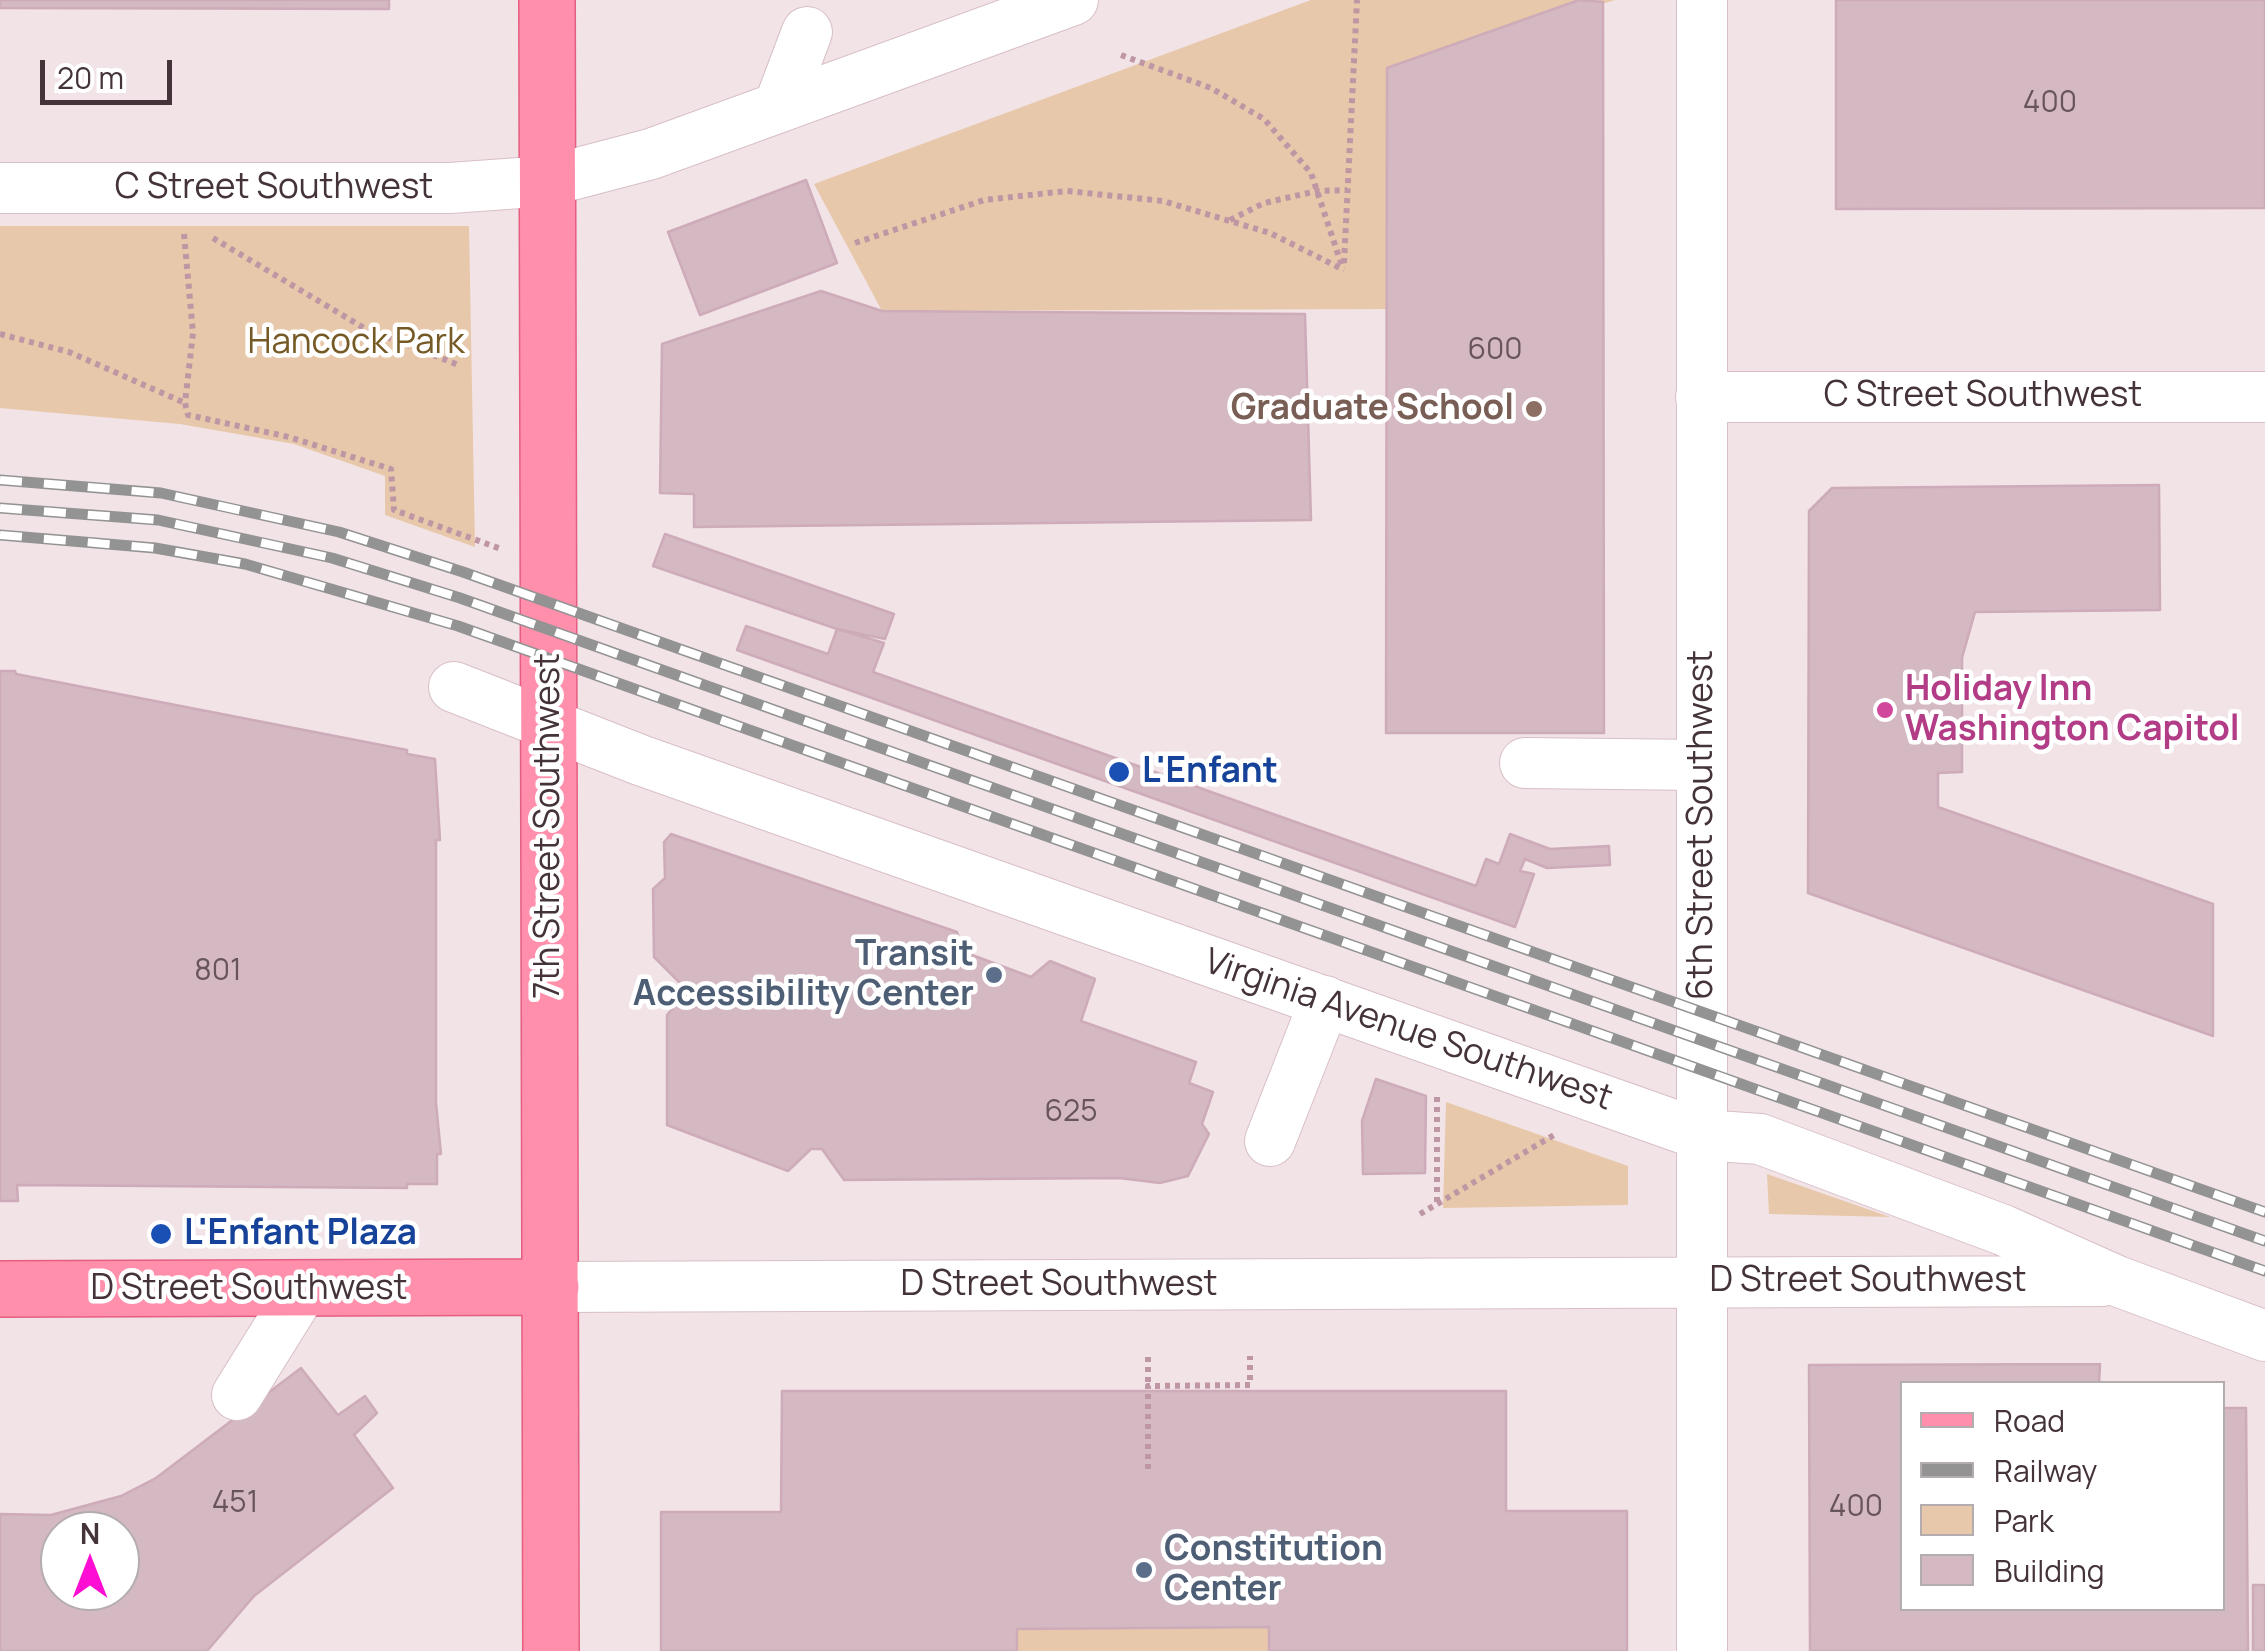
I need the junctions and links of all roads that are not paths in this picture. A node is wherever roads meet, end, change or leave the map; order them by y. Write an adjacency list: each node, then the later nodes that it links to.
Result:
1 (547, 0): 6 (main road, 7th Street Southwest)
2 (1073, 0): 5 (street, C Street Southwest)
3 (1702, 0): 8 (street, 6th Street Southwest)
4 (808, 32): 5 (street)
5 (778, 106): 6 (street, C Street Southwest)
6 (548, 182): 7 (street, C Street Southwest); 11 (main road, 7th Street Southwest)
7 (0, 188)
8 (1701, 397): 9 (street, C Street Southwest); 13 (street, 6th Street Southwest)
9 (2265, 397)
10 (454, 687): 11 (street, Virginia Avenue Southwest)
11 (548, 726): 14 (street, Virginia Avenue Southwest); 19 (main road, 7th Street Southwest)
12 (1525, 763): 13 (street)
13 (1701, 765): 15 (street, 6th Street Southwest)
14 (1325, 1001): 15 (street, Virginia Avenue Southwest); 16 (street)
15 (1702, 1135): 17 (street, 6th Street Southwest); 18 (street, Virginia Avenue Southwest)
16 (1270, 1140)
17 (1700, 1281): 18 (street, D Street Southwest); 19 (street, D Street Southwest); 25 (street, 6th Street Southwest)
18 (2117, 1282): 22 (street, Virginia Avenue Southwest)
19 (552, 1287): 21 (main road, D Street Southwest); 24 (main road, 7th Street Southwest)
20 (0, 1289): 21 (main road, D Street Southwest)
21 (304, 1289): 23 (street)
22 (2265, 1336)
23 (236, 1395)
24 (551, 1651)
25 (1702, 1651)

